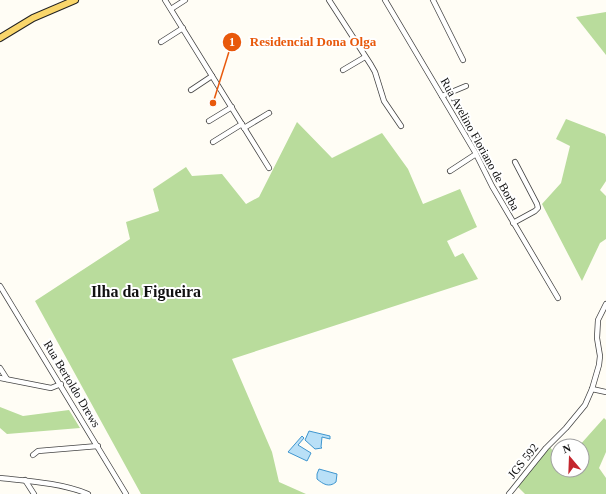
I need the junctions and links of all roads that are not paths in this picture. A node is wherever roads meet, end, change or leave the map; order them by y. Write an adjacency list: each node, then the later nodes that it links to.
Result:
1 (75, 0): 9 (main road)
2 (165, 0): 7 (street)
3 (185, 0): 7 (street)
4 (329, 0): 11 (street)
5 (385, 0): 17 (street, Rua Avelino Floriano de Borba)
6 (433, 0): 12 (street)
7 (170, 9): 8 (street)
8 (183, 28): 10 (street); 14 (street)
9 (0, 38)
10 (161, 42)
11 (365, 57): 13 (street); 22 (street)
12 (463, 60)
13 (343, 70)
14 (212, 76): 16 (street); 18 (street)
15 (466, 86): 17 (street)
16 (191, 90)
17 (442, 96): 24 (street, Rua Avelino Floriano de Borba)
18 (232, 107): 20 (street); 21 (street)
19 (269, 113): 21 (street)
20 (209, 121)
21 (243, 126): 23 (street); 26 (street)
22 (401, 126)
23 (213, 142)
24 (476, 154): 27 (street); 28 (street, Rua Avelino Floriano de Borba)
25 (515, 162): 28 (street)
26 (269, 168)
27 (450, 172)
28 (513, 223): 30 (street, Rua Avelino Floriano de Borba)
29 (0, 286): 37 (street, Rua Bertoldo Drews)
30 (558, 298)
31 (606, 304): 32 (street)
32 (600, 356): 33 (street); 38 (street, JGS 592)
33 (606, 360)
34 (0, 368): 36 (street)
35 (0, 378): 36 (street)
36 (7, 379): 37 (street)
37 (61, 384): 40 (street, Rua Bertoldo Drews)
38 (592, 389): 39 (street); 47 (street, JGS 592)
39 (606, 392)
40 (98, 446): 41 (street); 46 (street, Rua Bertoldo Drews)
41 (33, 455)
42 (0, 478): 43 (street)
43 (25, 480): 44 (street); 45 (street)
44 (34, 494)
45 (88, 494)
46 (126, 494)
47 (509, 494)

